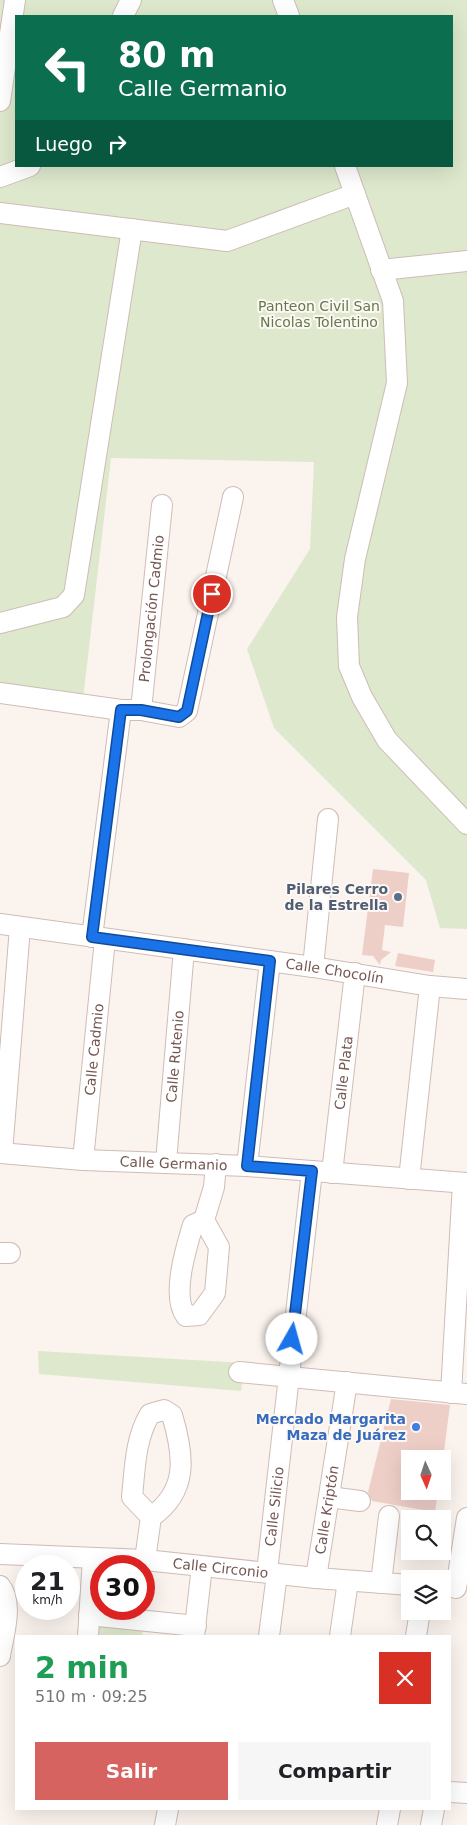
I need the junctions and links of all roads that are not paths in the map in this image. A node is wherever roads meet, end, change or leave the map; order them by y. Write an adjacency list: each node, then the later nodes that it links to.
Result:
1 (15, 0): 6 (street)
2 (131, 0): 4 (street)
3 (283, 0): 5 (street)
4 (124, 15)
5 (289, 15)
6 (0, 101)
7 (28, 167): 9 (street)
8 (345, 167): 10 (street)
9 (0, 178)
10 (355, 194): 12 (street); 14 (street)
11 (0, 213): 12 (street)
12 (132, 229): 17 (street)
13 (467, 261): 14 (street)
14 (381, 270): 22 (street)
15 (233, 497): 20 (street)
16 (162, 505): 20 (street, Prolongación Cadmio)
17 (0, 623)
18 (0, 693): 19 (street)
19 (121, 710): 20 (street); 25 (street)
20 (141, 710)
21 (328, 820): 28 (street)
22 (467, 824)
23 (0, 924): 24 (street, Calle Chocolín)
24 (20, 926): 25 (street, Calle Chocolín); 32 (street)
25 (98, 938): 26 (street, Calle Chocolín); 33 (street, Calle Cadmio)
26 (184, 949): 27 (street, Calle Chocolín); 34 (street, Calle Rutenio)
27 (270, 961): 28 (street, Calle Chocolín); 36 (street)
28 (313, 967): 29 (street, Calle Chocolín)
29 (355, 973): 30 (street, Calle Chocolín); 38 (street, Calle Plata)
30 (430, 986): 31 (street, Calle Chocolín); 39 (street)
31 (467, 989)
32 (1, 1153): 33 (street, Calle Germanio)
33 (83, 1160): 34 (street, Calle Germanio)
34 (166, 1162): 35 (street, Calle Germanio)
35 (216, 1164): 36 (street, Calle Germanio); 41 (street)
36 (247, 1166): 37 (street, Calle Germanio)
37 (312, 1171): 38 (street, Calle Germanio); 43 (street, Calle Silicio)
38 (332, 1173): 39 (street, Calle Germanio)
39 (409, 1179): 40 (street, Calle Germanio)
40 (465, 1183): 45 (street)
41 (204, 1220)
42 (239, 1372): 43 (street)
43 (287, 1376): 44 (street); 56 (street, Calle Silicio)
44 (347, 1382): 45 (street); 46 (street, Calle Kriptón)
45 (459, 1393)
46 (329, 1497): 47 (street); 57 (street, Calle Kriptón)
47 (360, 1501)
48 (389, 1516): 59 (street)
49 (151, 1517): 49 (street); 52 (street)
50 (467, 1518): 62 (street)
51 (0, 1554): 53 (street, Calle Circonio)
52 (146, 1555)
53 (90, 1558)
54 (155, 1561): 55 (street, Calle Circonio)
55 (202, 1566): 56 (street, Calle Circonio); 67 (street)
56 (272, 1573): 57 (street, Calle Circonio); 69 (street, Calle Silicio)
57 (316, 1578): 58 (street, Calle Circonio)
58 (348, 1581): 59 (street, Calle Circonio); 70 (street)
59 (381, 1583): 60 (street, Calle Circonio)
60 (401, 1584)
61 (0, 1586): 72 (street)
62 (455, 1588)
63 (90, 1596): 64 (street)
64 (89, 1615): 66 (street); 68 (street)
65 (419, 1620): 71 (street)
66 (143, 1628): 67 (street)
67 (195, 1631)
68 (88, 1635)
69 (270, 1635)
70 (340, 1635)
71 (416, 1635)
72 (0, 1656)
73 (451, 1792): 74 (street)
74 (467, 1794)
75 (168, 1810): 78 (street)
76 (390, 1810): 79 (street)
77 (434, 1810): 80 (street)
78 (165, 1825)
79 (388, 1825)
80 (431, 1825)

